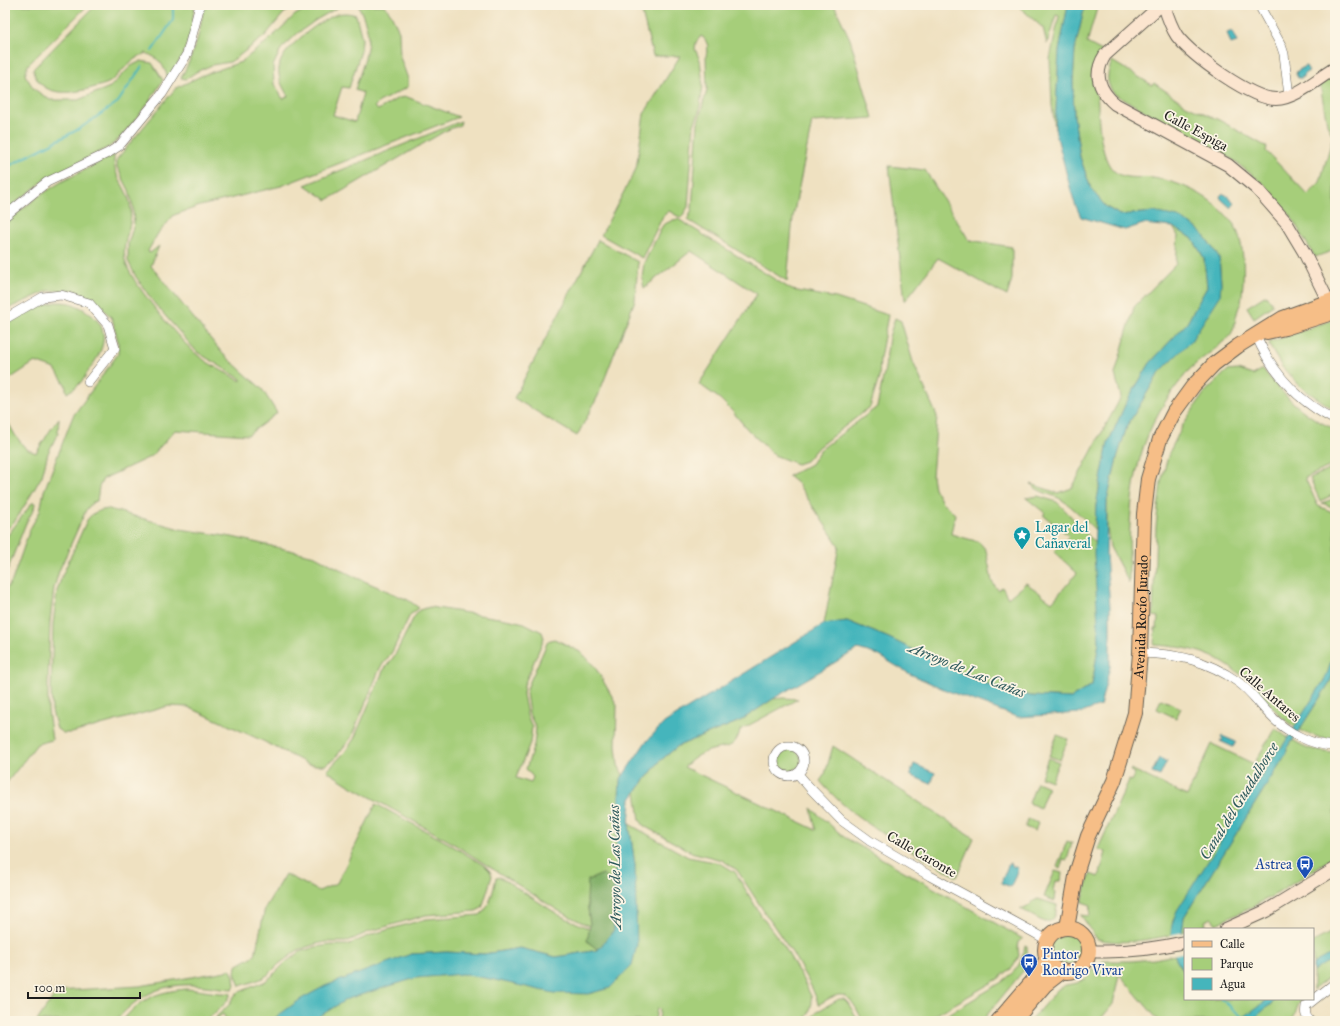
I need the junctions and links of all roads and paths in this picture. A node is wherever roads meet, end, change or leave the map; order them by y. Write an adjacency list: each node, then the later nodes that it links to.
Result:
1 (200, 5): 6 (street)
2 (1163, 5): 5 (street); 7 (street, Calle Espiga)
3 (1259, 5): 5 (street)
4 (1335, 68): 5 (street)
5 (1289, 96)
6 (5, 216)
7 (1333, 304): 9 (main road, Avenida Rocío Jurado); 9 (main road, Avenida Rocío Jurado)
8 (5, 319): 10 (street)
9 (1256, 335): 11 (street); 12 (main road, Avenida Rocío Jurado)
10 (88, 382)
11 (1335, 420)
12 (1140, 653): 13 (street, Calle Antares); 16 (main road, Avenida Rocío Jurado)
13 (1335, 746)
14 (798, 774): 18 (street, Calle Caronte)
15 (1335, 869): 17 (street)
16 (1067, 928): 18 (main road); 20 (main road)
17 (1228, 928)
18 (1047, 940): 21 (main road)
19 (1184, 942): 20 (street)
20 (1089, 951): 22 (main road)
21 (1047, 959): 22 (main road); 26 (main road)
22 (1063, 971): 27 (main road)
23 (1335, 983): 24 (street)
24 (1314, 1000)
25 (1314, 1000): 28 (street)
26 (998, 1021)
27 (1014, 1021)
28 (1310, 1021)

